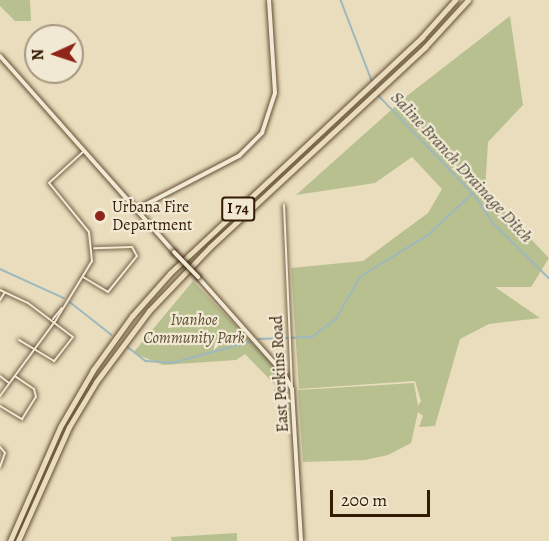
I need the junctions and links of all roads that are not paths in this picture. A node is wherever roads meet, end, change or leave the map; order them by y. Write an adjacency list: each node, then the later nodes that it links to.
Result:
1 (269, 0): 7 (street)
2 (455, 0): 24 (highway, I 74)
3 (468, 0): 25 (highway, I 74)
4 (0, 56): 5 (street)
5 (84, 151): 7 (street); 8 (street)
6 (284, 206): 19 (street, East Perkins Road)
7 (137, 209): 19 (street, bridge)
8 (93, 248): 9 (street); 9 (street)
9 (83, 277): 13 (street)
10 (0, 290): 11 (street)
11 (5, 292): 12 (street); 13 (street)
12 (0, 300)
13 (53, 320): 15 (street); 15 (street)
14 (19, 340): 15 (street)
15 (34, 348): 17 (street)
16 (0, 376): 18 (street)
17 (15, 376): 18 (street); 21 (street)
18 (9, 383): 20 (street)
19 (292, 389): 26 (street, East Perkins Road)
20 (0, 396)
21 (0, 406)
22 (0, 447): 23 (street)
23 (0, 466)
24 (9, 541)
25 (19, 541)
26 (301, 541)

